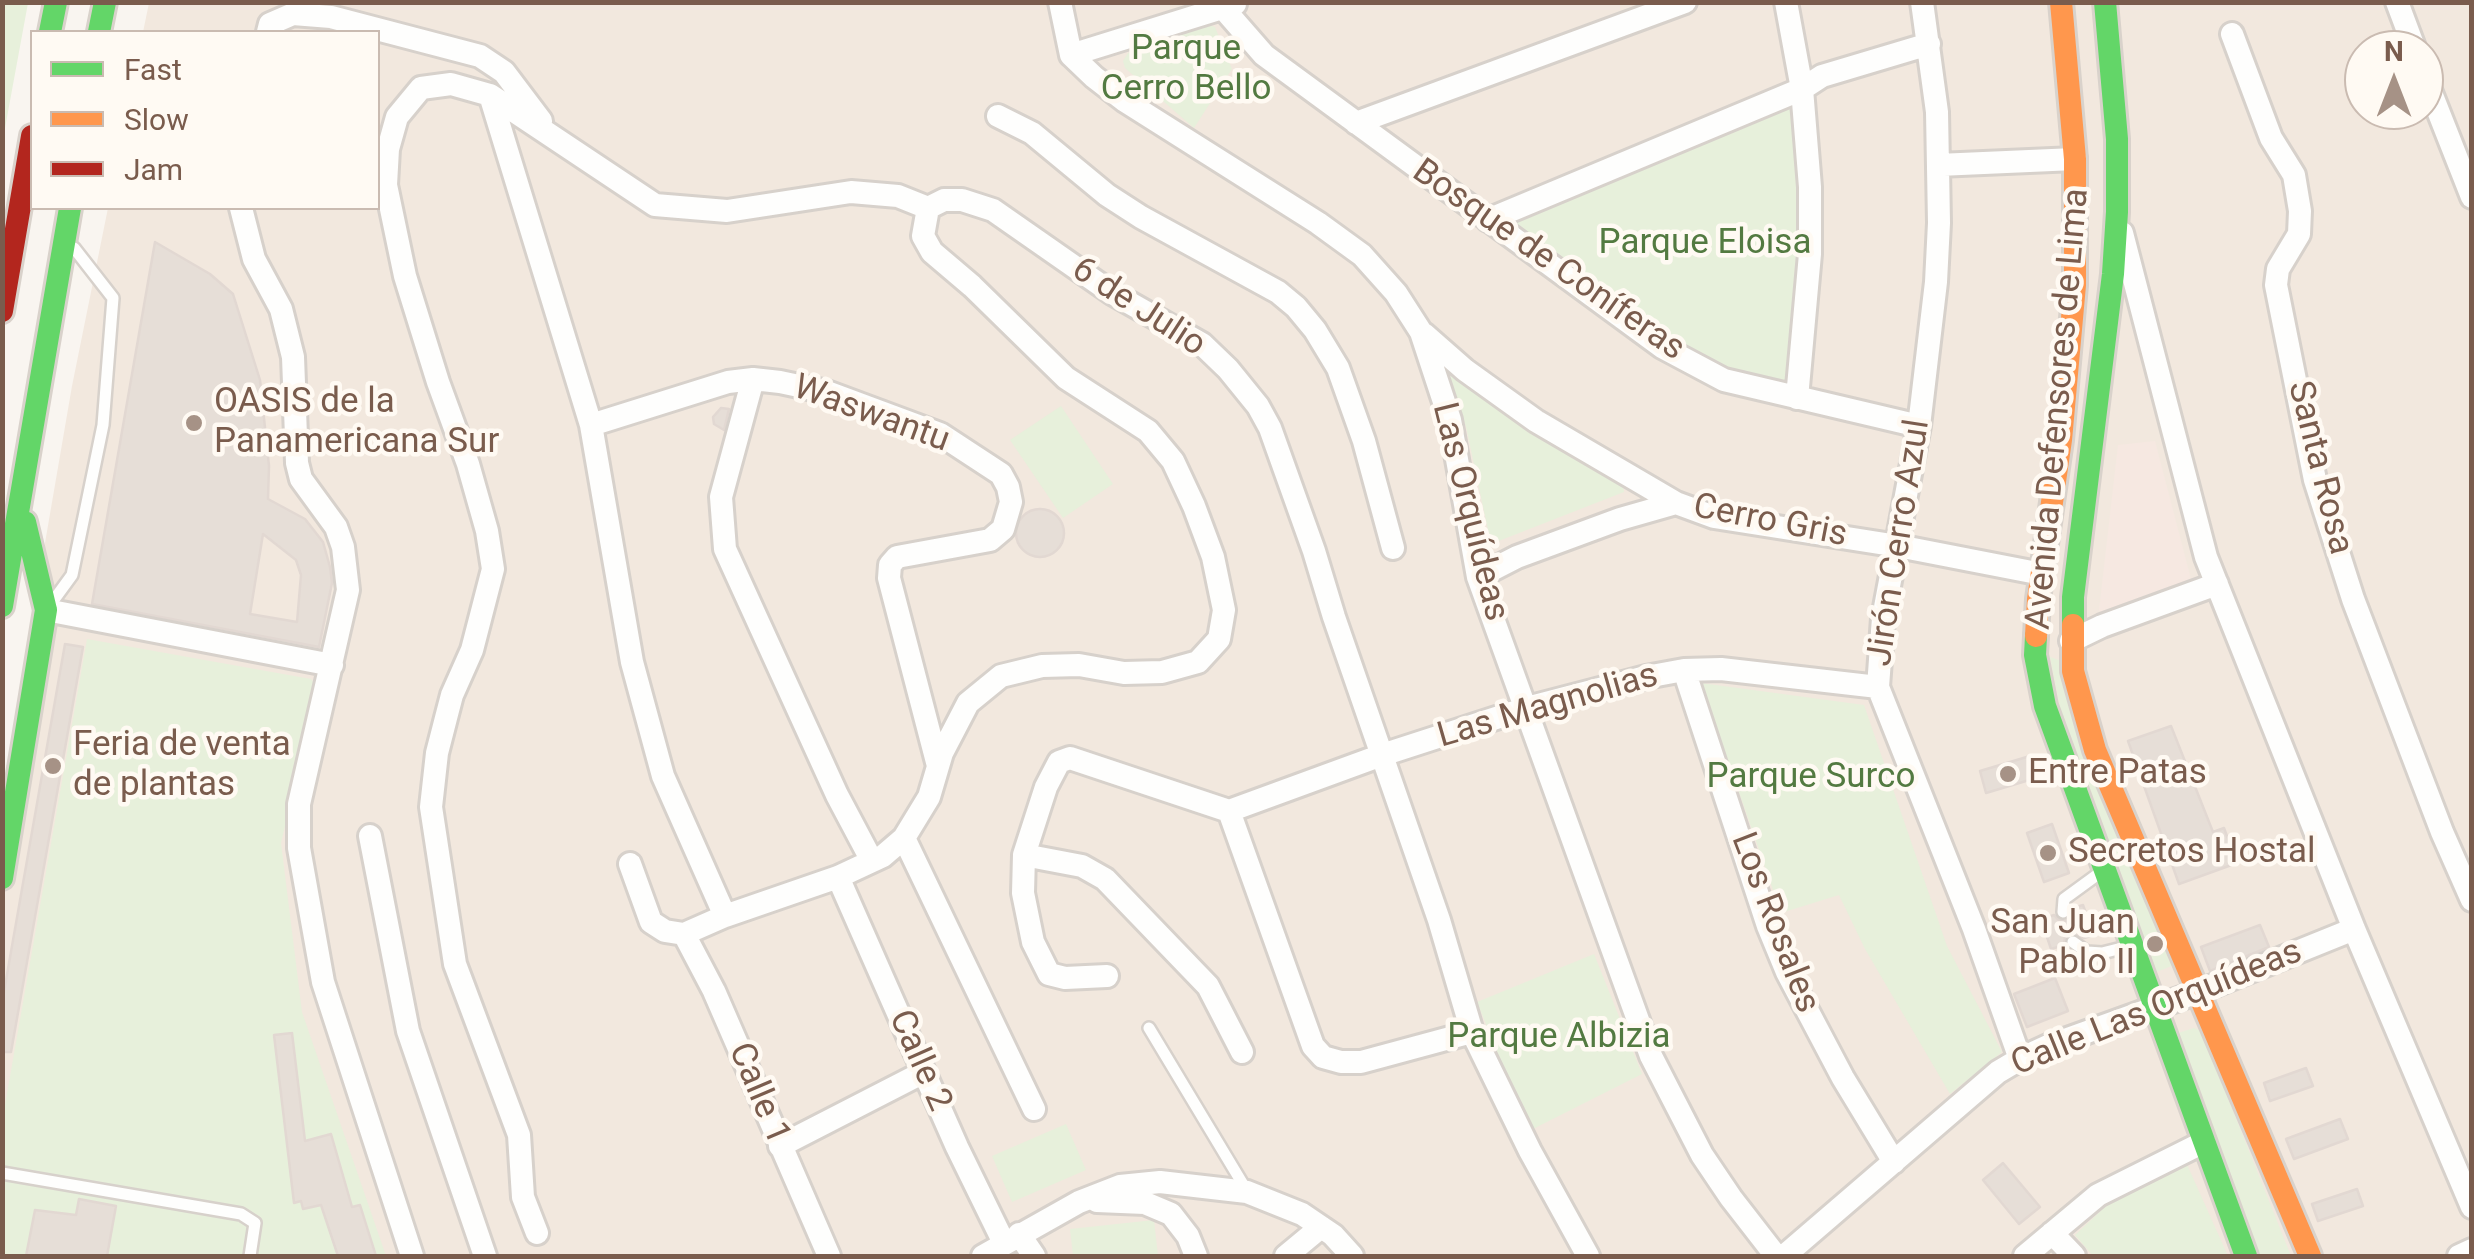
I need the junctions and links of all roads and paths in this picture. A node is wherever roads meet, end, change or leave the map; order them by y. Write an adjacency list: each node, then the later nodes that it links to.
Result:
1 (56, 2): 12 (main road)
2 (105, 2): 13 (main road)
3 (1060, 2): 17 (street)
4 (1685, 2): 21 (street)
5 (1786, 2): 18 (street)
6 (1922, 2): 16 (street, Jirón Cerro Azul)
7 (2061, 2): 25 (main road, Avenida Defensores de Lima)
8 (2105, 2): 31 (main road, Avenida Defensores de Lima)
9 (2397, 2): 14 (street)
10 (1231, 5): 17 (street); 21 (street, Bosque de Coníferas)
11 (269, 28): 23 (street)
12 (50, 30)
13 (99, 30)
14 (2408, 30)
15 (2232, 34): 65 (street, Santa Rosa)
16 (1929, 44): 18 (street); 26 (street, Jirón Cerro Azul)
17 (1072, 55): 35 (street, Las Orquídeas)
18 (1802, 89): 32 (street); 37 (street)
19 (490, 95): 23 (street); 38 (street); 89 (street)
20 (998, 116): 43 (street)
21 (1356, 123): 32 (street, Bosque de Coníferas)
22 (2444, 126): 27 (street)
23 (553, 137): 28 (street)
24 (30, 148): 34 (main road)
25 (2075, 159): 26 (street); 44 (main road, Avenida Defensores de Lima)
26 (1938, 165): 39 (street, Jirón Cerro Azul)
27 (2472, 197)
28 (928, 208): 54 (street, 6 de Julio); 55 (street)
29 (70, 210): 33 (main road)
30 (242, 210): 50 (street)
31 (2117, 212): 46 (street); 49 (main road, Avenida Defensores de Lima)
32 (1488, 220): 37 (street, Bosque de Coníferas)
33 (65, 236): 40 (main road); 48 (lane)
34 (2, 311)
35 (1421, 332): 41 (street, Cerro Gris); 45 (street, Las Orquídeas)
36 (753, 379): 38 (street, Waswantu); 55 (street, Waswantu); 60 (street)
37 (1797, 398): 39 (street, Bosque de Coníferas)
38 (592, 425): 67 (street)
39 (1919, 426): 42 (street, Jirón Cerro Azul)
40 (20, 503): 47 (main road); 48 (main road)
41 (1676, 504): 42 (street, Cerro Gris); 45 (street, Cerro Gris)
42 (1898, 546): 44 (street, Cerro Gris); 52 (street, Jirón Cerro Azul)
43 (1393, 548)
44 (2042, 574): 62 (main road, Avenida Defensores de Lima)
45 (1478, 578): 53 (street, Las Orquídeas)
46 (2217, 584): 49 (street); 68 (street)
47 (2, 606)
48 (46, 610): 50 (street); 64 (main road)
49 (2071, 642): 73 (main road, Avenida Defensores de Lima)
50 (332, 665): 94 (street)
51 (1684, 670): 52 (street, Las Magnolias); 53 (street, Las Magnolias); 83 (street, Los Rosales)
52 (1878, 687): 78 (street, Jirón Cerro Azul)
53 (1526, 708): 54 (street, Las Magnolias); 103 (street, Las Orquídeas)
54 (1382, 755): 56 (street, Las Magnolias); 76 (street, 6 de Julio)
55 (938, 766): 58 (street)
56 (1228, 811): 59 (street); 76 (street)
57 (370, 836): 95 (street)
58 (904, 838): 60 (street); 80 (street)
59 (1024, 855): 72 (street); 77 (street)
60 (872, 861): 63 (street)
61 (630, 864): 69 (street)
62 (2104, 870): 66 (lane); 71 (main road, Avenida Defensores de Lima)
63 (838, 877): 67 (street); 79 (street, Calle 2)
64 (2, 878)
65 (2472, 900)
66 (2062, 912)
67 (726, 916): 69 (street)
68 (2354, 929): 73 (street, Calle Las Orquídeas); 87 (street)
69 (684, 934): 82 (street, Calle 1)
70 (2073, 942): 71 (lane)
71 (2132, 945): 74 (main road, Avenida Defensores de Lima)
72 (1107, 976)
73 (2198, 992): 74 (street, Calle Las Orquídeas); 107 (main road, Avenida Defensores de Lima)
74 (2156, 1008): 78 (street, Calle Las Orquídeas); 81 (main road, Avenida Defensores de Lima)
75 (1148, 1028): 85 (lane)
76 (1472, 1032): 102 (street, 6 de Julio)
77 (1242, 1052)
78 (2020, 1059): 83 (street, Calle Las Orquídeas)
79 (924, 1072): 82 (street); 91 (street, Calle 2)
80 (1034, 1109)
81 (2204, 1142): 90 (street); 106 (main road, Avenida Defensores de Lima)
82 (780, 1146): 96 (street, Calle 1)
83 (1894, 1162): 103 (street, Calle Las Orquídeas)
84 (2, 1172): 93 (lane)
85 (1247, 1192): 86 (street); 88 (street)
86 (1079, 1202): 91 (street); 99 (street)
87 (2472, 1207)
88 (1322, 1227): 100 (street); 101 (street)
89 (537, 1233)
90 (2052, 1233): 104 (street); 105 (street)
91 (1012, 1238): 97 (street); 98 (street, Calle 2)
92 (2472, 1250): 108 (street)
93 (250, 1256)
94 (412, 1256)
95 (485, 1256)
96 (828, 1256)
97 (982, 1256)
98 (1034, 1256)
99 (1196, 1256)
100 (1286, 1256)
101 (1352, 1256)
102 (1588, 1256)
103 (1780, 1256)
104 (2025, 1256)
105 (2074, 1256)
106 (2246, 1256)
107 (2310, 1256)
108 (2459, 1256)

